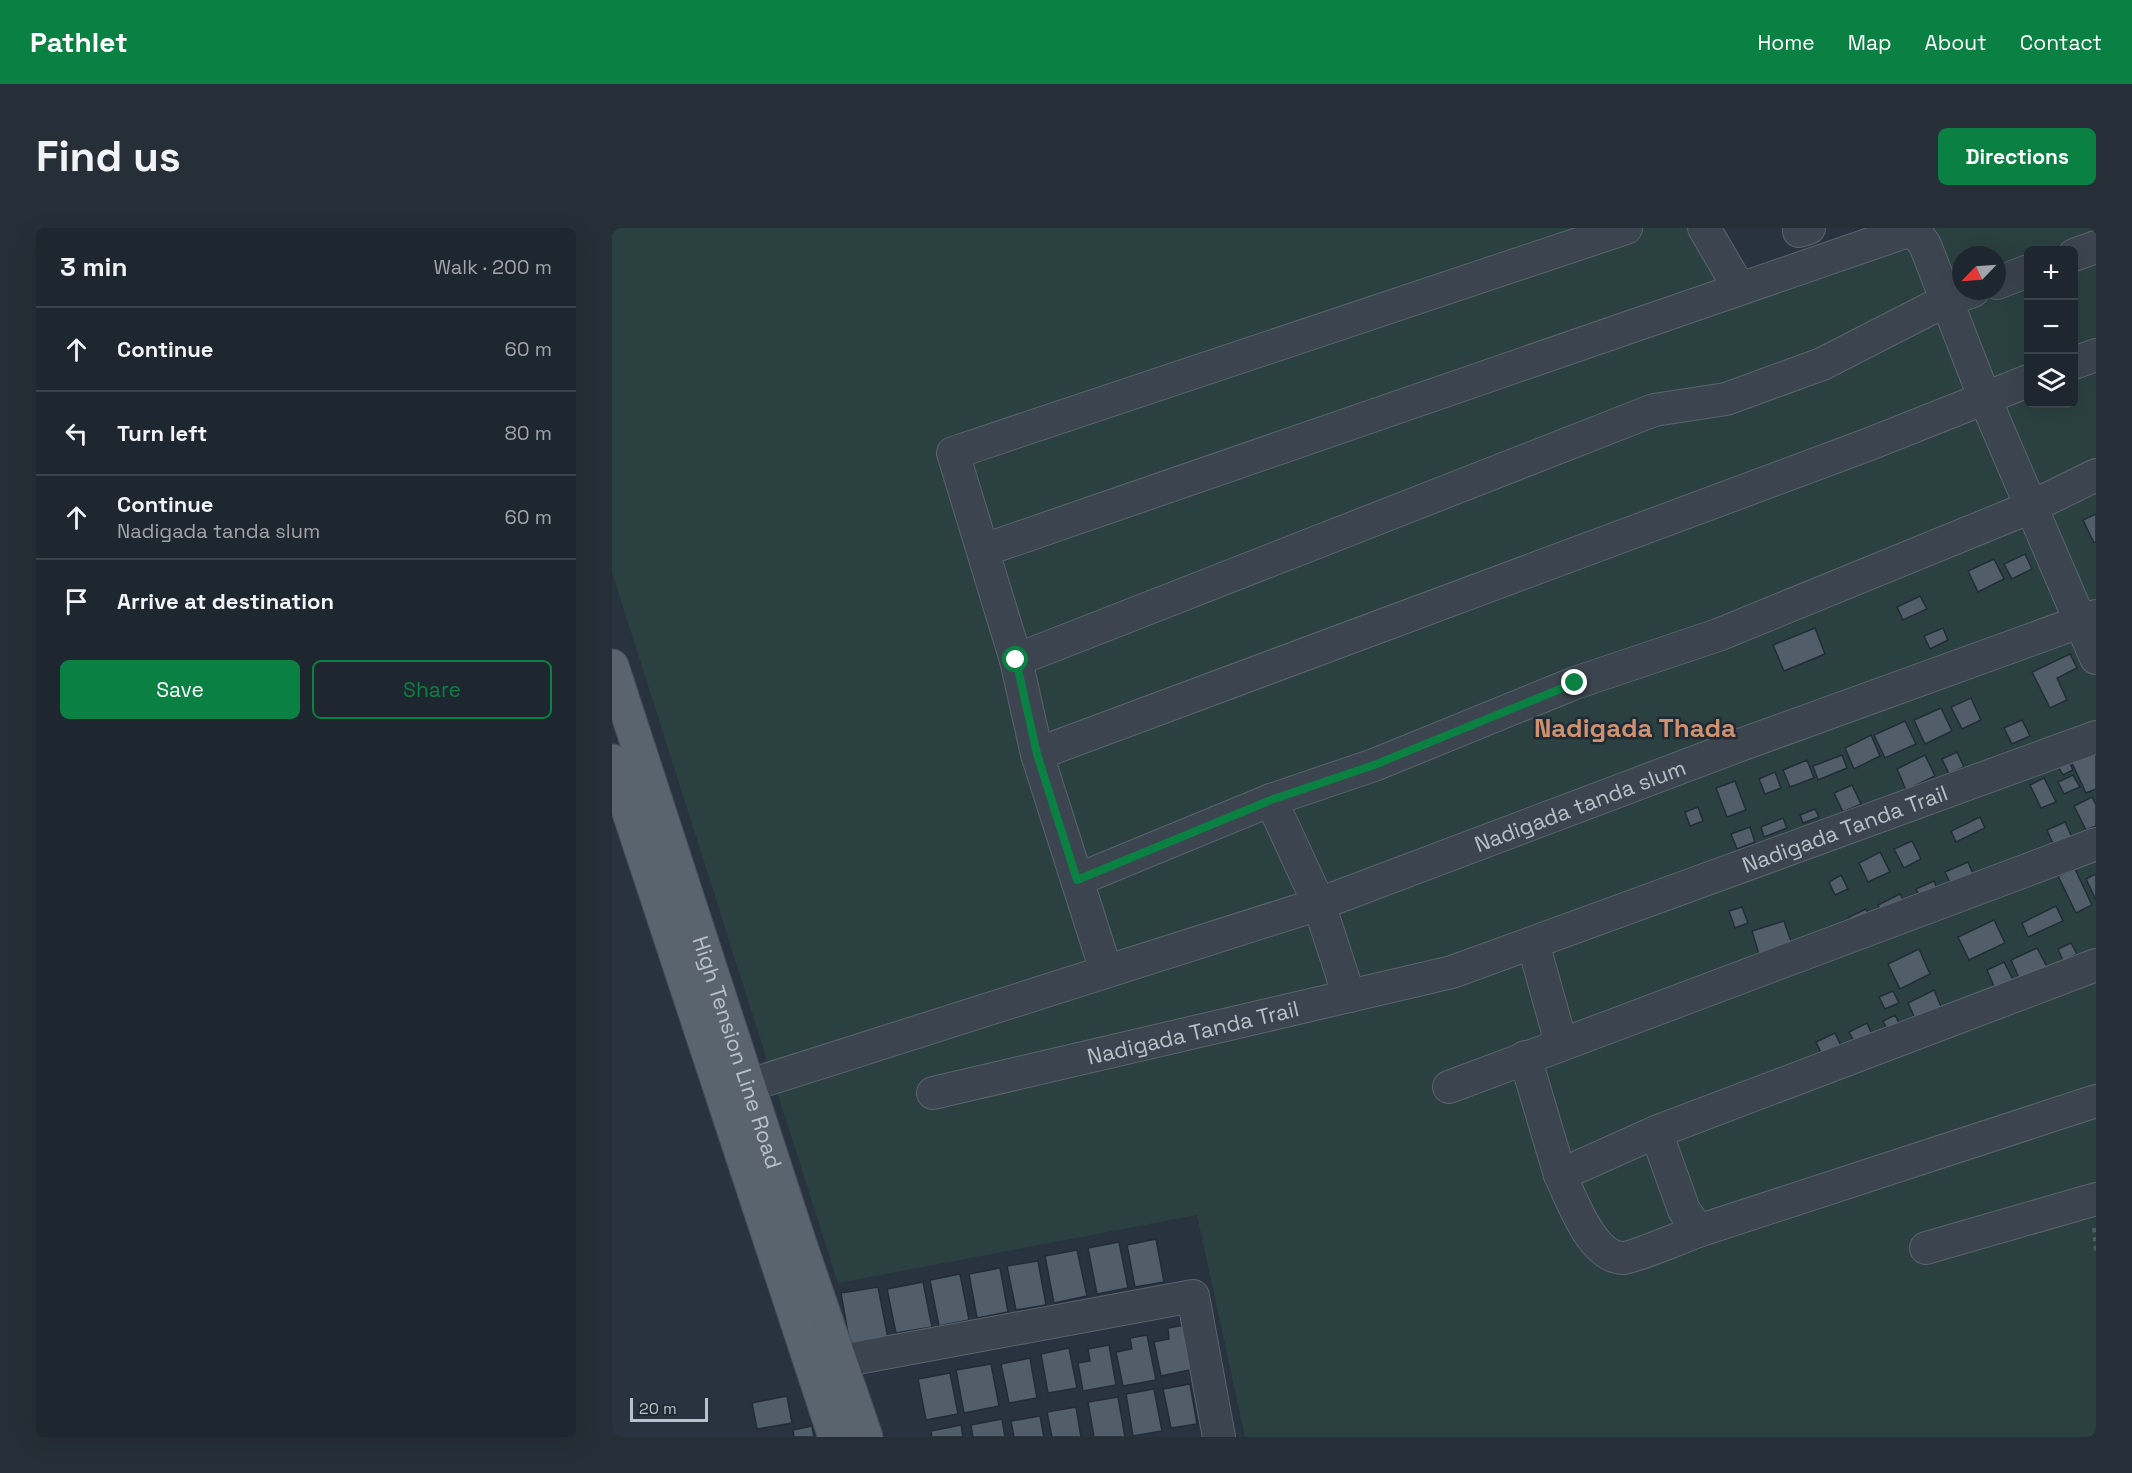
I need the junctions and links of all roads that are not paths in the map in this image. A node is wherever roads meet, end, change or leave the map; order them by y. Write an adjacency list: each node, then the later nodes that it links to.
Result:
1 (1626, 228): 17 (street)
2 (1704, 228): 8 (street)
3 (2096, 247): 4 (street)
4 (2078, 253)
5 (2024, 273): 6 (street)
6 (2006, 280)
7 (1952, 285): 8 (street)
8 (1739, 288): 17 (street)
9 (1952, 299): 20 (street)
10 (1960, 300): 14 (street)
11 (2096, 355): 12 (street)
12 (2078, 361)
13 (2024, 383): 14 (street)
14 (1984, 399): 16 (street); 23 (street)
15 (2096, 475): 16 (street)
16 (2031, 507): 18 (street); 25 (street)
17 (984, 550): 20 (street)
18 (2088, 620): 19 (street); 28 (street, Nadigada tanda slum)
19 (2096, 658)
20 (1016, 660): 23 (street)
21 (612, 666): 35 (main road, High Tension Line Road)
22 (2096, 737): 29 (street, Nadigada Tanda Trail)
23 (1037, 754): 27 (street)
24 (612, 761): 45 (main road, High Tension Line Road)
25 (1271, 800): 27 (street); 28 (street)
26 (2096, 844): 33 (street)
27 (1077, 880): 31 (street)
28 (1319, 904): 31 (street, Nadigada tanda slum); 32 (street)
29 (1533, 943): 32 (street, Nadigada Tanda Trail); 33 (street)
30 (2096, 965): 39 (street)
31 (1106, 971): 35 (street, Nadigada tanda slum)
32 (1349, 996): 37 (street, Nadigada Tanda Trail)
33 (1561, 1043): 34 (street)
34 (1525, 1057): 36 (street); 40 (street)
35 (750, 1085): 44 (main road, High Tension Line Road)
36 (1449, 1088)
37 (933, 1093)
38 (2096, 1101): 42 (street)
39 (1656, 1132): 40 (street); 42 (street)
40 (1560, 1175): 42 (street)
41 (2096, 1199): 43 (street)
42 (1698, 1231)
43 (1926, 1248)
44 (841, 1361): 46 (main road, High Tension Line Road); 47 (street)
45 (835, 1437)
46 (866, 1437)
47 (1219, 1437)

